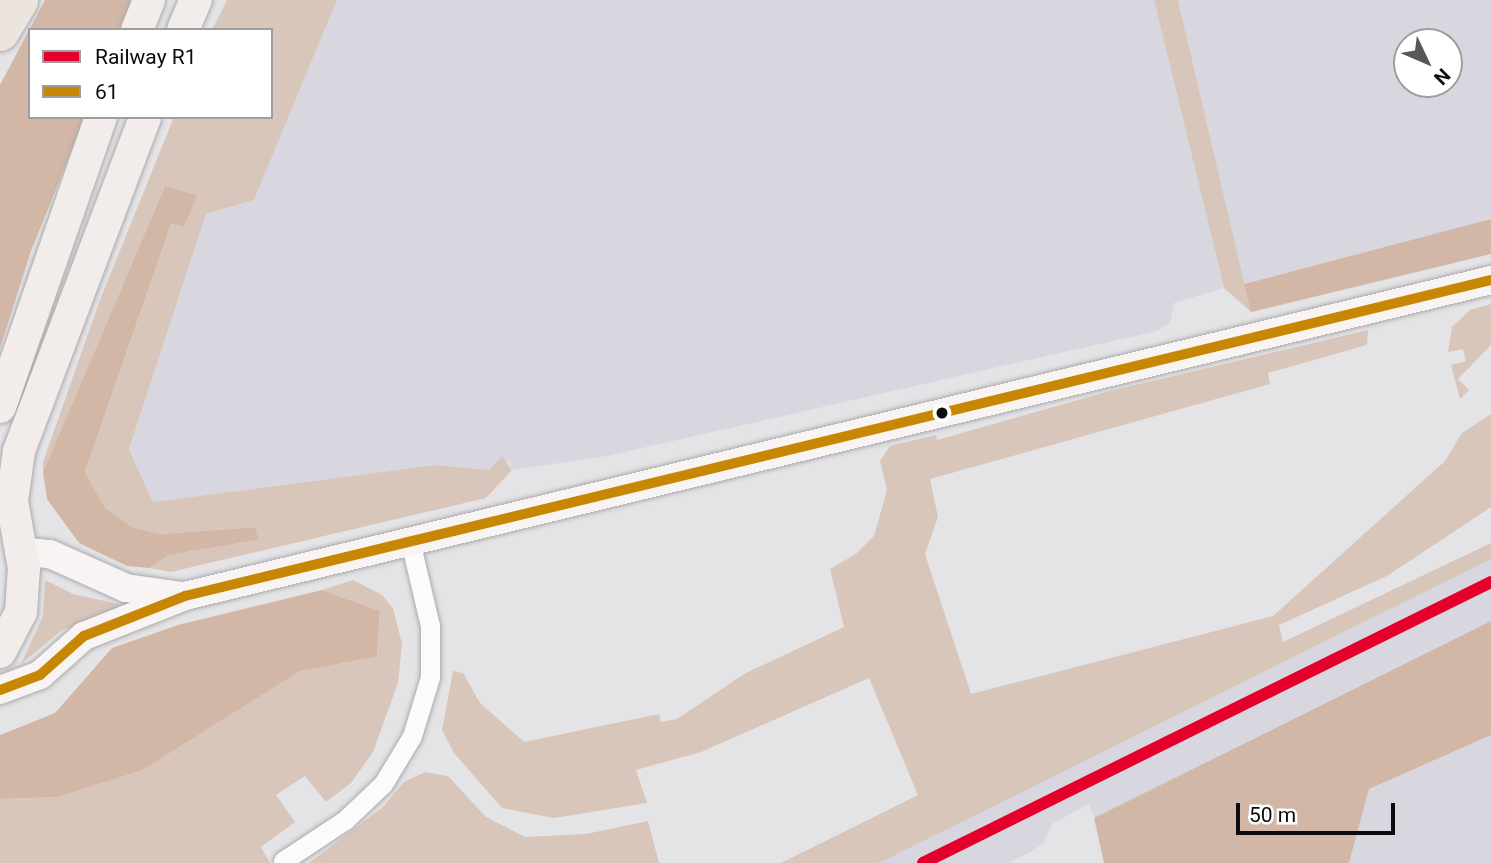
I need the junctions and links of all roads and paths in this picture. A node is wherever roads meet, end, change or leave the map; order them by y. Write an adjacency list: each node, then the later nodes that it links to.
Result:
1 (19, 0): 6 (highway)
2 (149, 0): 4 (main road)
3 (196, 0): 5 (main road)
4 (138, 28)
5 (184, 28)
6 (0, 32)
7 (100, 119): 10 (main road)
8 (144, 119): 12 (main road)
9 (1491, 280): 11 (main road)
10 (0, 407)
11 (411, 545): 13 (main road); 16 (street)
12 (12, 548): 13 (main road); 14 (main road)
13 (185, 596): 15 (main road)
14 (0, 652)
15 (0, 690)
16 (283, 861)

